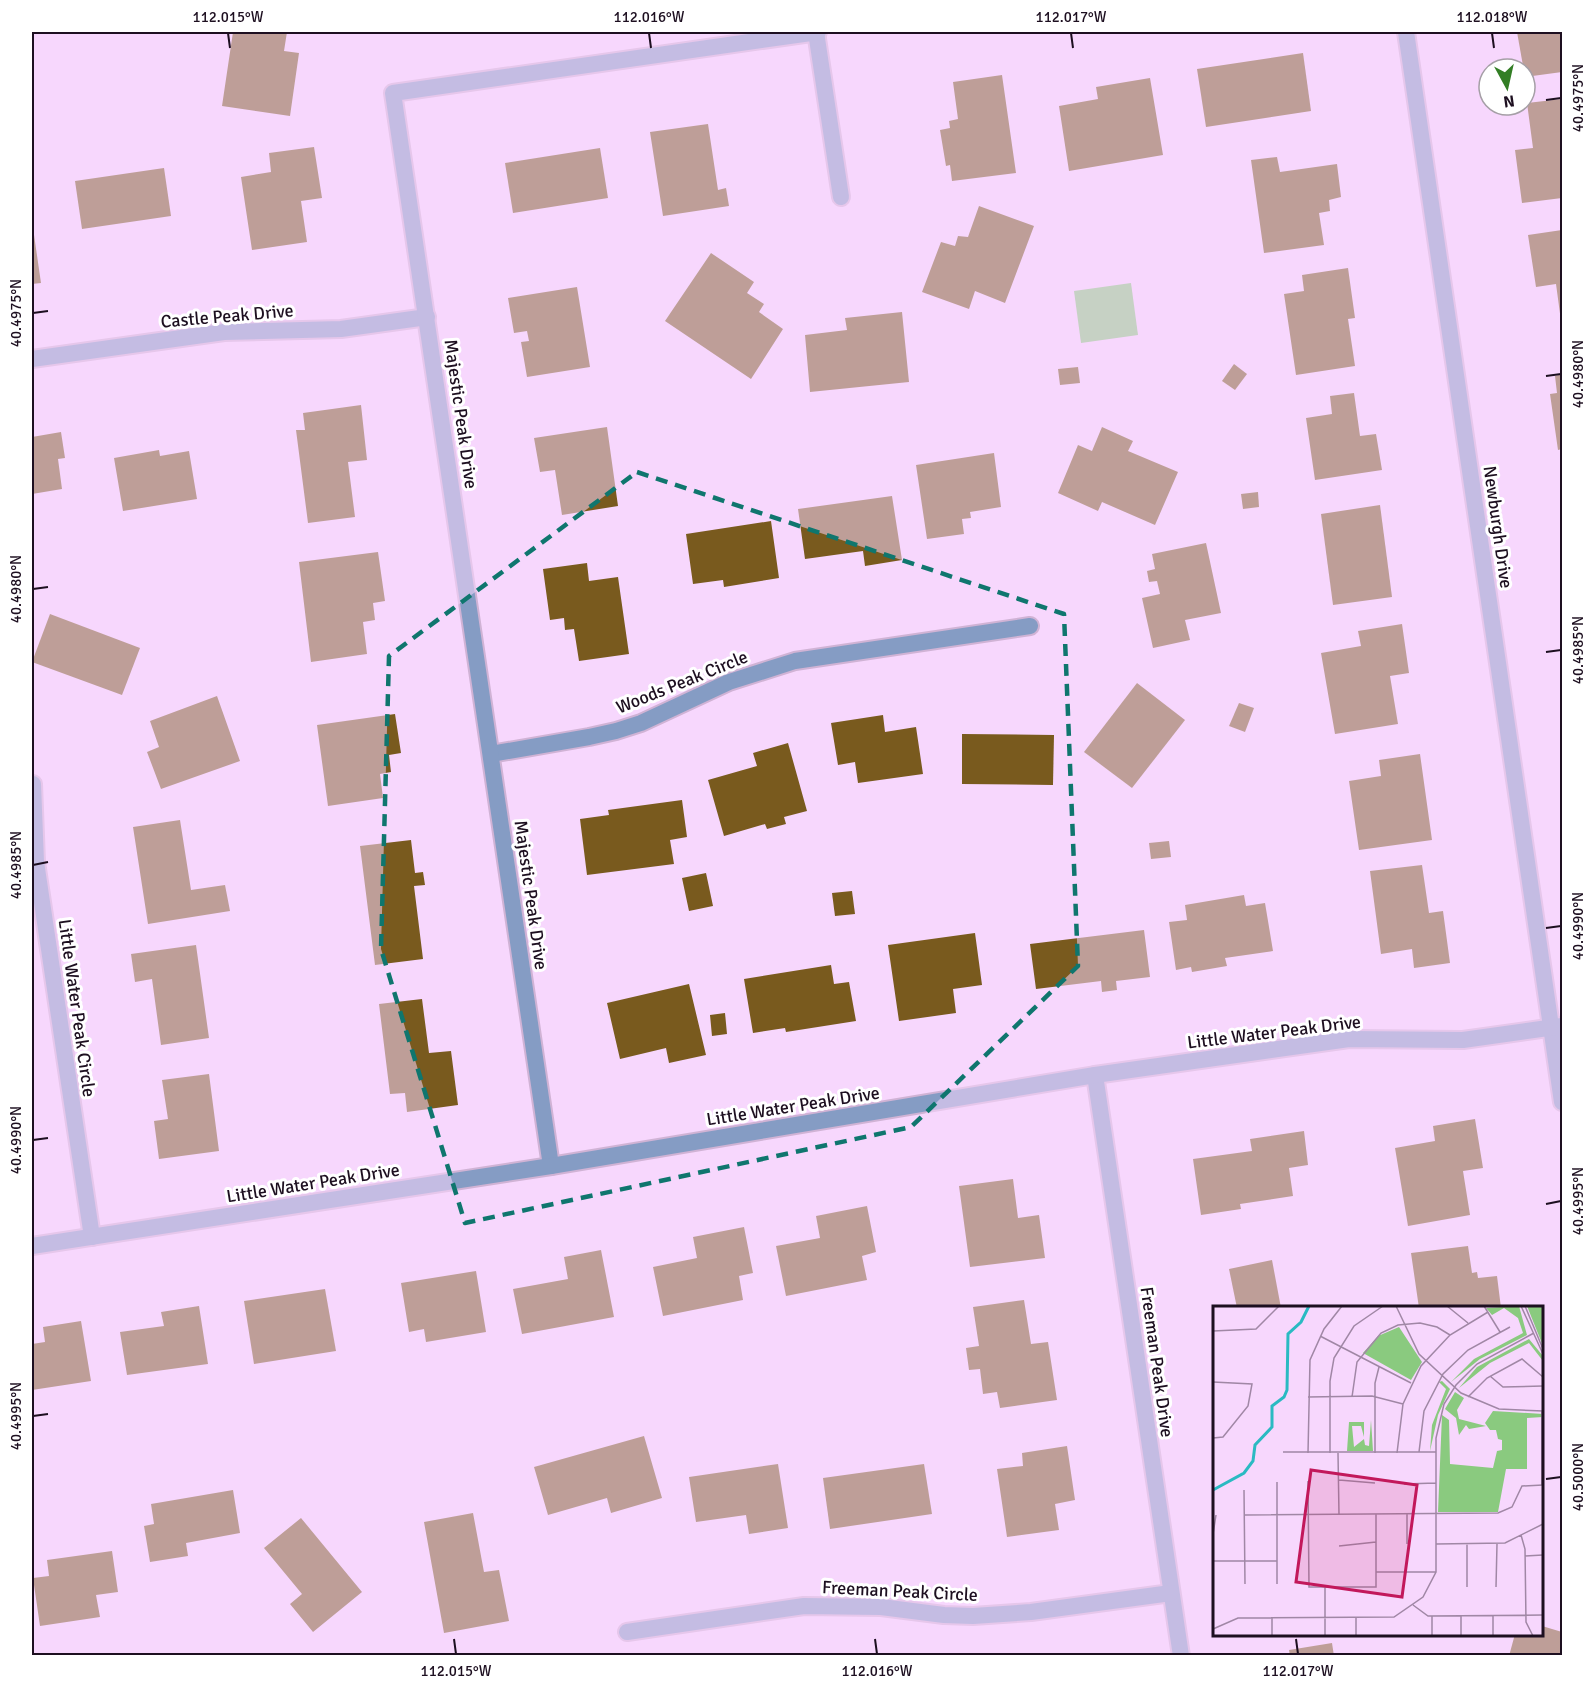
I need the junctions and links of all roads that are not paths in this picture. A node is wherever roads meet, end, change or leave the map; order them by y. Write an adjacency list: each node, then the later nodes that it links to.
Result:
1 (817, 32): 3 (street); 4 (street, Majestic Peak Drive)
2 (1406, 32): 9 (street, Newburgh Drive)
3 (841, 196)
4 (426, 317): 5 (street, Castle Peak Drive); 7 (street, Majestic Peak Drive)
5 (32, 359)
6 (1030, 626): 7 (street, Woods Peak Circle)
7 (491, 754): 12 (street, Majestic Peak Drive)
8 (33, 784): 13 (street, Little Water Peak Circle)
9 (1557, 1027): 10 (street, Little Water Peak Drive); 11 (street, Newburgh Drive)
10 (1095, 1075): 12 (street, Little Water Peak Drive); 15 (street, Freeman Peak Drive)
11 (1563, 1102)
12 (551, 1166): 13 (street, Little Water Peak Drive)
13 (92, 1237): 14 (street, Little Water Peak Drive)
14 (32, 1246)
15 (1171, 1593): 16 (street, Freeman Peak Circle); 17 (street, Freeman Peak Drive)
16 (627, 1632)
17 (1181, 1656)

